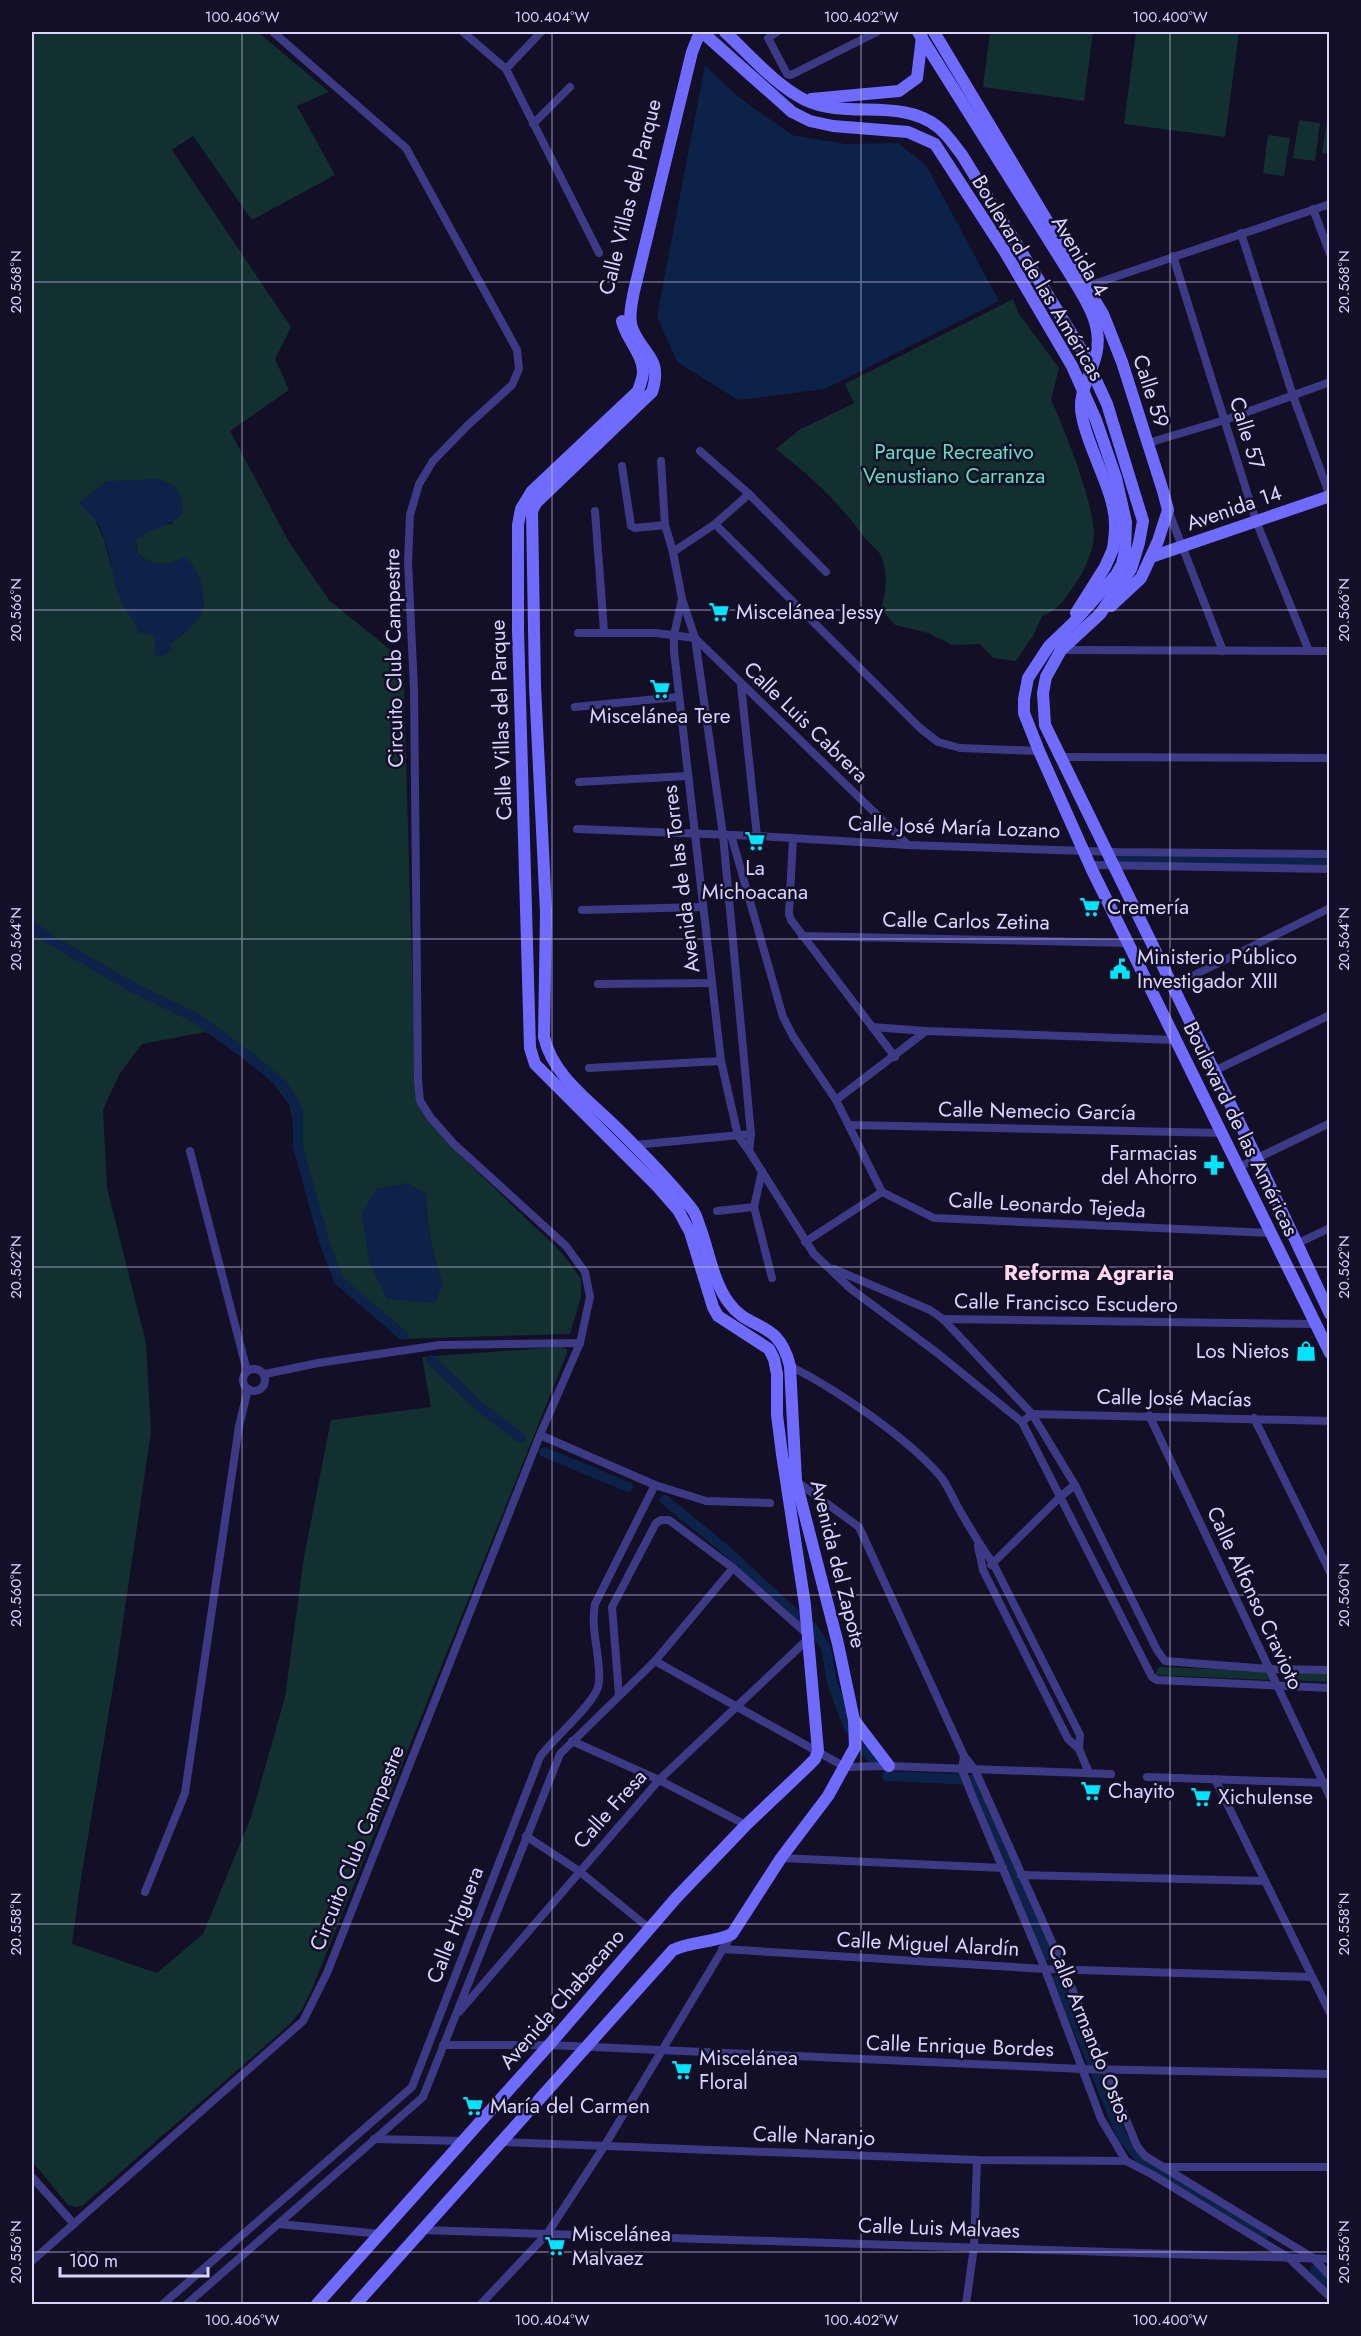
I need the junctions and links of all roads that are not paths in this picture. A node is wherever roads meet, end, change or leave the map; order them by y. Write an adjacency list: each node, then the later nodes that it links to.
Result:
1 (273, 32): 115 (street, Circuito Club Campestre)
2 (465, 32): 13 (street)
3 (541, 32): 13 (street)
4 (691, 32): 17 (main road, Calle Villas del Parque)
5 (701, 32): 11 (main road, Boulevard de las Américas); 12 (main road, Calle Villas del Parque)
6 (725, 32): 15 (main road, Boulevard de las Américas)
7 (777, 32): 8 (street)
8 (877, 32)
9 (934, 32): 25 (main road, Avenida 4)
10 (920, 34): 15 (main road); 46 (main road, Avenida 4, bridge)
11 (716, 44): 12 (main road); 46 (main road, Boulevard de las Américas)
12 (692, 52): 17 (main road, Calle Villas del Parque)
13 (506, 69): 16 (street)
14 (570, 87): 16 (street)
15 (804, 100): 45 (main road, Boulevard de las Américas)
16 (533, 124): 22 (street)
17 (653, 200): 21 (main road, Calle Villas del Parque)
18 (1329, 204): 19 (street)
19 (1313, 209): 20 (street); 23 (street)
20 (1241, 233): 24 (street); 27 (street)
21 (644, 237): 97 (main road, Calle Villas del Parque); 120 (main road, Calle Villas del Parque)
22 (599, 254)
23 (1329, 254)
24 (1173, 256): 25 (street); 28 (street, Calle 57)
25 (1088, 286): 29 (main road, Calle 59)
26 (1329, 382): 27 (street)
27 (1293, 396): 28 (street); 34 (street)
28 (1225, 420): 29 (street); 37 (street, Calle 57)
29 (1148, 443): 35 (main road, Calle 59)
30 (700, 451): 33 (street)
31 (662, 461): 39 (street, Avenida de las Torres)
32 (622, 466): 39 (street)
33 (749, 494): 38 (street); 43 (street)
34 (1329, 496): 37 (main road, Avenida 14)
35 (1168, 510): 40 (street, Calle 59); 42 (main road)
36 (595, 511): 47 (street)
37 (1256, 521): 40 (main road, Avenida 14); 53 (street, Calle 57)
38 (715, 524): 41 (street); 58 (street)
39 (665, 525): 41 (street, Avenida de las Torres)
40 (1181, 547): 42 (main road, Avenida 14); 52 (street, Calle 59)
41 (673, 552): 44 (street, Avenida de las Torres)
42 (1151, 557): 45 (main road)
43 (826, 572)
44 (682, 599): 49 (street, Avenida de las Torres); 50 (street, Avenida de las Torres)
45 (1100, 614): 51 (main road, Boulevard de las Américas)
46 (1074, 622): 58 (main road, Boulevard de las Américas)
47 (604, 632): 48 (street); 49 (street)
48 (578, 633)
49 (674, 635): 50 (street); 56 (street, Avenida de las Torres)
50 (695, 638): 55 (street, Calle Luis Cabrera); 65 (street, Avenida de las Torres)
51 (1061, 650): 52 (street); 59 (main road, Boulevard de las Américas)
52 (1223, 651): 53 (street)
53 (1309, 651): 54 (street)
54 (1329, 651)
55 (741, 684): 66 (street); 68 (street, Calle Luis Cabrera)
56 (678, 698): 57 (street); 61 (street, Avenida de las Torres)
57 (574, 706)
58 (1039, 751): 69 (main road, Boulevard de las Américas)
59 (1059, 757): 60 (street); 70 (main road, Boulevard de las Américas)
60 (1329, 758)
61 (687, 776): 62 (street); 64 (street, Avenida de las Torres)
62 (579, 782)
63 (577, 829): 64 (street, Calle José María Lozano)
64 (693, 833): 65 (street, Calle José María Lozano); 75 (street, Avenida de las Torres)
65 (727, 835): 66 (street, Calle José María Lozano); 91 (street); 95 (street, Avenida de las Torres)
66 (758, 836): 67 (street, Calle José María Lozano)
67 (793, 838): 68 (street, Calle José María Lozano); 78 (street)
68 (908, 845): 69 (street, Calle José María Lozano)
69 (1083, 850): 70 (street, Calle José María Lozano); 72 (main road, Boulevard de las Américas)
70 (1105, 850): 71 (street, Calle José María Lozano); 73 (main road, Boulevard de las Américas)
71 (1329, 854)
72 (1090, 865): 73 (street); 79 (main road, Boulevard de las Américas)
73 (1112, 866): 74 (street); 82 (main road, Boulevard de las Américas)
74 (1329, 869)
75 (703, 907): 77 (street); 80 (street, Avenida de las Torres)
76 (1329, 908): 82 (street)
77 (582, 910)
78 (802, 936): 79 (street, Calle Carlos Zetina); 84 (street)
79 (1128, 943): 86 (main road, Boulevard de las Américas)
80 (711, 983): 81 (street); 88 (street, Avenida de las Torres)
81 (598, 984)
82 (1172, 986): 90 (main road, Boulevard de las Américas)
83 (1329, 1015): 90 (street)
84 (872, 1027): 85 (street); 87 (street)
85 (926, 1031): 86 (street); 87 (street)
86 (1176, 1040): 94 (main road, Boulevard de las Américas)
87 (895, 1057): 91 (street)
88 (721, 1061): 89 (street); 96 (street, Avenida de las Torres)
89 (589, 1068)
90 (1214, 1071): 100 (main road, Boulevard de las Américas)
91 (836, 1100): 93 (street)
92 (1329, 1123): 100 (street)
93 (851, 1125): 94 (street, Calle Nemecio García); 103 (street)
94 (1222, 1133): 101 (main road, Boulevard de las Américas)
95 (751, 1134): 96 (street); 99 (street, Avenida de las Torres)
96 (738, 1136): 97 (street); 99 (street, Avenida de las Torres)
97 (634, 1145): 117 (main road, Calle Villas del Parque)
98 (190, 1151): 118 (street)
99 (749, 1151): 102 (street, Avenida de las Torres)
100 (1257, 1159): 101 (street); 109 (main road, Boulevard de las Américas)
101 (1239, 1167): 107 (main road, Boulevard de las Américas)
102 (762, 1171): 104 (street); 108 (street, Avenida de las Torres)
103 (882, 1192): 107 (street, Calle Leonardo Tejeda); 108 (street)
104 (754, 1207): 105 (street); 111 (street)
105 (717, 1211)
106 (1329, 1227): 109 (street)
107 (1271, 1233): 114 (main road, Boulevard de las Américas)
108 (805, 1242): 110 (street, Avenida de las Torres)
109 (1296, 1244): 112 (main road, Boulevard de las Américas)
110 (828, 1267): 113 (street, Calle Francisco Escudero); 126 (street, Avenida de las Torres)
111 (772, 1278)
112 (1329, 1314)
113 (943, 1319): 114 (street, Calle Francisco Escudero); 122 (street)
114 (1315, 1324): 116 (main road, Boulevard de las Américas)
115 (580, 1344): 119 (street); 127 (street, Circuito Club Campestre)
116 (1329, 1353)
117 (790, 1366): 128 (main road, Avenida del Zapote); 133 (street)
118 (247, 1371): 119 (street); 121 (street)
119 (265, 1374): 121 (street)
120 (777, 1374): 138 (main road, Avenida del Zapote)
121 (248, 1389): 171 (street)
122 (1032, 1414): 123 (street, Calle José Macías); 126 (street); 130 (street)
123 (1149, 1415): 124 (street, Calle José Macías); 142 (street, Calle Alfonso Cravioto)
124 (1254, 1418): 125 (street, Calle José Macías); 137 (street)
125 (1329, 1421)
126 (1022, 1422): 131 (street)
127 (540, 1436): 129 (street); 196 (street, Circuito Club Campestre)
128 (796, 1481): 148 (main road, Avenida del Zapote); 152 (street, Calle Armando Ostos)
129 (655, 1485): 132 (street); 210 (street, Calle Higuera)
130 (1075, 1485): 131 (street); 139 (street)
131 (1061, 1496): 134 (street); 140 (street)
132 (770, 1503)
133 (978, 1542): 134 (street); 136 (street)
134 (993, 1563): 136 (street); 150 (street)
135 (733, 1568): 138 (street); 141 (street, Calle Higuera); 146 (street)
136 (983, 1570): 150 (street)
137 (1329, 1572)
138 (807, 1637): 147 (street, Calle Fresa); 151 (main road, Avenida del Zapote)
139 (1157, 1650): 140 (street); 142 (street)
140 (1143, 1659): 144 (street)
141 (655, 1661): 146 (street, Calle Higuera); 147 (street)
142 (1269, 1669): 143 (street); 144 (street, Calle Alfonso Cravioto)
143 (1329, 1670)
144 (1277, 1687): 145 (street); 162 (street, Calle Alfonso Cravioto)
145 (1329, 1688)
146 (619, 1695): 149 (street, Calle Higuera)
147 (738, 1707): 151 (street); 161 (street, Calle Fresa)
148 (854, 1720): 153 (main road); 154 (main road, Avenida del Zapote)
149 (572, 1741): 161 (street); 165 (street, Calle Higuera)
150 (1079, 1749): 157 (street)
151 (818, 1751): 154 (street); 164 (main road, Avenida Chabacano)
152 (964, 1756): 155 (street); 156 (street, Calle Armando Ostos)
153 (889, 1766): 154 (street); 155 (street)
154 (844, 1767): 166 (main road)
155 (962, 1770): 156 (street); 167 (street, Calle Armando Ostos)
156 (975, 1770): 157 (street); 169 (street, Calle Armando Ostos)
157 (1089, 1773): 158 (street)
158 (1111, 1774)
159 (1147, 1777): 160 (street)
160 (1215, 1779): 162 (street); 170 (street)
161 (659, 1780): 164 (street); 168 (street, Calle Fresa)
162 (1326, 1783): 163 (street, Calle Alfonso Cravioto)
163 (1329, 1797)
164 (746, 1825): 172 (main road, Avenida Chabacano)
165 (526, 1836): 168 (street); 179 (street, Calle Higuera)
166 (781, 1858): 167 (street); 173 (main road)
167 (1003, 1869): 175 (street, Calle Armando Ostos)
168 (579, 1871): 172 (street); 179 (street, Calle Fresa)
169 (1021, 1875): 170 (street); 176 (street, Calle Armando Ostos)
170 (1265, 1881): 177 (street)
171 (145, 1892)
172 (650, 1929): 181 (main road, Avenida Chabacano)
173 (732, 1935): 174 (street); 182 (main road)
174 (722, 1949): 175 (street, Calle Miguel Alardín); 183 (street)
175 (1045, 1969): 176 (street, Calle Miguel Alardín); 184 (street, Calle Armando Ostos)
176 (1065, 1969): 177 (street, Calle Miguel Alardín); 185 (street, Calle Armando Ostos)
177 (1311, 1977): 178 (street)
178 (1329, 2013)
179 (455, 2017): 180 (street, Calle Higuera)
180 (443, 2045): 181 (street, Calle Enrique Bordes); 187 (street, Calle Higuera)
181 (549, 2045): 182 (street, Calle Enrique Bordes); 188 (main road, Avenida Chabacano)
182 (585, 2048): 183 (street, Calle Enrique Bordes); 189 (main road)
183 (661, 2051): 184 (street, Calle Enrique Bordes); 190 (street)
184 (1083, 2069): 185 (street, Calle Enrique Bordes); 192 (street, Calle Armando Ostos)
185 (1106, 2069): 186 (street, Calle Enrique Bordes); 193 (street, Calle Armando Ostos)
186 (1329, 2074)
187 (374, 2139): 188 (street); 197 (street, Calle Higuera)
188 (462, 2141): 200 (main road, Avenida Chabacano)
189 (501, 2142): 190 (street, Calle Naranjo); 199 (main road)
190 (604, 2145): 191 (street, Calle Naranjo); 201 (street)
191 (977, 2160): 192 (street, Calle Naranjo); 203 (street)
192 (1126, 2161): 202 (street)
193 (1164, 2167): 194 (street); 198 (street, Calle Armando Ostos)
194 (1329, 2167)
195 (32, 2177): 196 (street)
196 (74, 2224): 207 (street, Circuito Club Campestre)
197 (279, 2224): 200 (street); 211 (street, Calle Higuera)
198 (1263, 2227): 202 (street); 205 (street, Calle Armando Ostos)
199 (422, 2230): 201 (street, Calle Luis Malvaes); 213 (main road)
200 (381, 2234): 212 (main road, Avenida Chabacano)
201 (547, 2234): 203 (street, Calle Luis Malvaes); 214 (street)
202 (1257, 2238): 204 (street)
203 (974, 2247): 204 (street, Calle Luis Malvaes); 215 (street)
204 (1289, 2258): 205 (street, Calle Luis Malvaes); 209 (street)
205 (1313, 2258): 206 (street, Calle Luis Malvaes); 208 (street, Calle Armando Ostos)
206 (1329, 2259)
207 (32, 2261)
208 (1329, 2276)
209 (1329, 2297)
210 (163, 2304)
211 (187, 2304)
212 (317, 2304)
213 (356, 2304)
214 (482, 2304)
215 (966, 2304)

